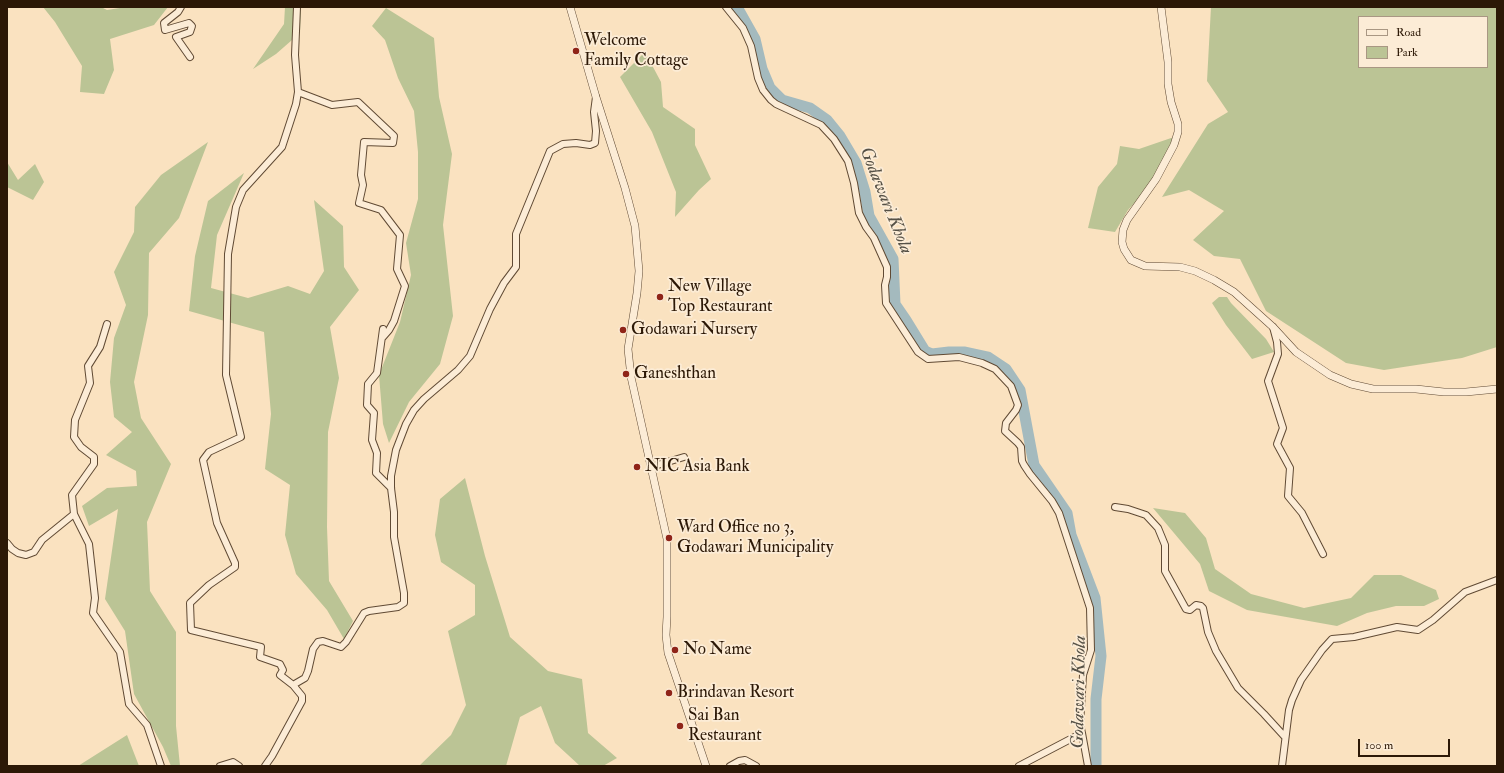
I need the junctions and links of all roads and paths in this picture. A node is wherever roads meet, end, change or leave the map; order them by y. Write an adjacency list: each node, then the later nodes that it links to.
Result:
1 (181, 7): 6 (street)
2 (297, 7): 7 (street)
3 (570, 7): 8 (street)
4 (726, 7): 23 (street)
5 (1161, 7): 10 (street)
6 (190, 57)
7 (298, 92): 12 (street); 22 (street)
8 (596, 97): 15 (street); 16 (street)
9 (108, 324): 18 (street)
10 (1273, 327): 13 (street); 20 (street)
11 (383, 329): 12 (street)
12 (382, 338): 16 (street)
13 (1497, 389)
14 (684, 457): 15 (street)
15 (651, 467): 29 (street)
16 (391, 488): 22 (street)
17 (1115, 507): 24 (street)
18 (74, 514): 19 (street); 25 (street)
19 (7, 543)
20 (1323, 554)
21 (1497, 580): 24 (street)
22 (293, 684): 28 (street)
23 (1082, 733): 32 (street); 33 (street)
24 (1285, 737): 34 (street)
25 (161, 766)
26 (220, 766): 27 (street)
27 (238, 766)
28 (265, 766)
29 (706, 766)
30 (730, 766): 31 (street)
31 (756, 766)
32 (1019, 766)
33 (1088, 766)
34 (1282, 766)

